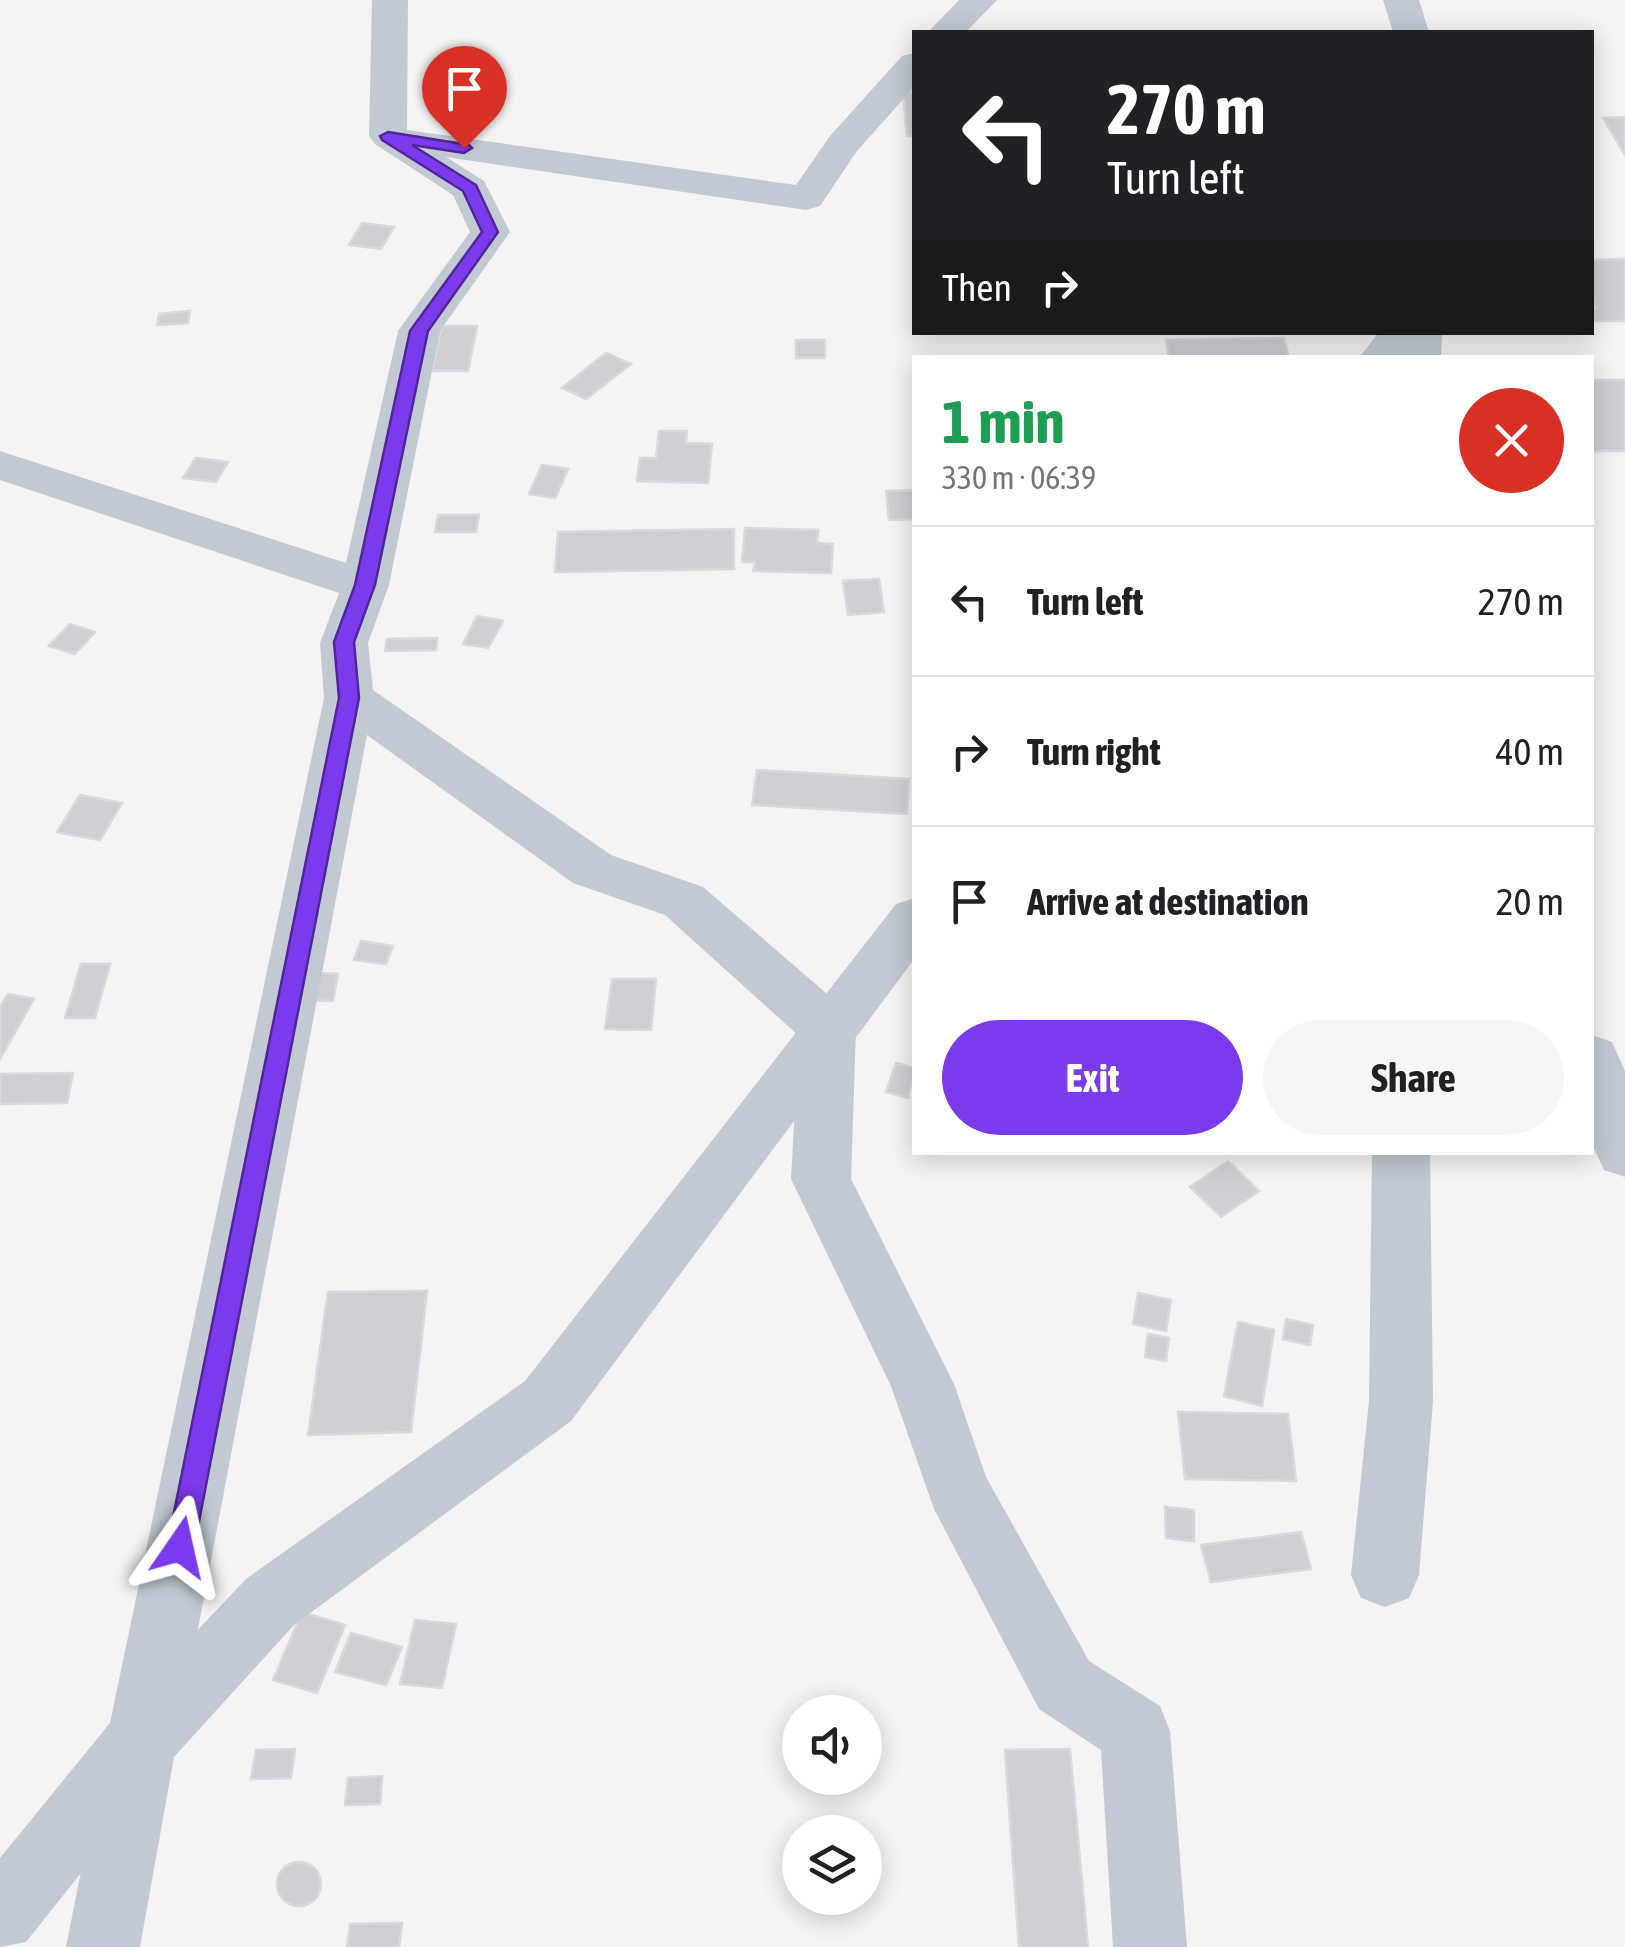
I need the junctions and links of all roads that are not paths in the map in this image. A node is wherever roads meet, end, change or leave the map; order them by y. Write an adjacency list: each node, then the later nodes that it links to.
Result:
1 (390, 0): 7 (street)
2 (979, 0): 4 (street)
3 (1401, 0): 5 (street)
4 (948, 30)
5 (1409, 30)
6 (912, 67): 7 (street)
7 (388, 136): 11 (street)
8 (1399, 335): 9 (street)
9 (1383, 355)
10 (0, 465): 11 (street)
11 (365, 585): 12 (street)
12 (349, 698): 14 (street); 19 (street)
13 (912, 922): 14 (street)
14 (828, 1028): 19 (street); 22 (street)
15 (1594, 1064): 16 (street)
16 (1625, 1152)
17 (1401, 1155): 18 (street)
18 (1385, 1575)
19 (142, 1740): 20 (street); 21 (street)
20 (0, 1916)
21 (104, 1947)
22 (1150, 1947)

